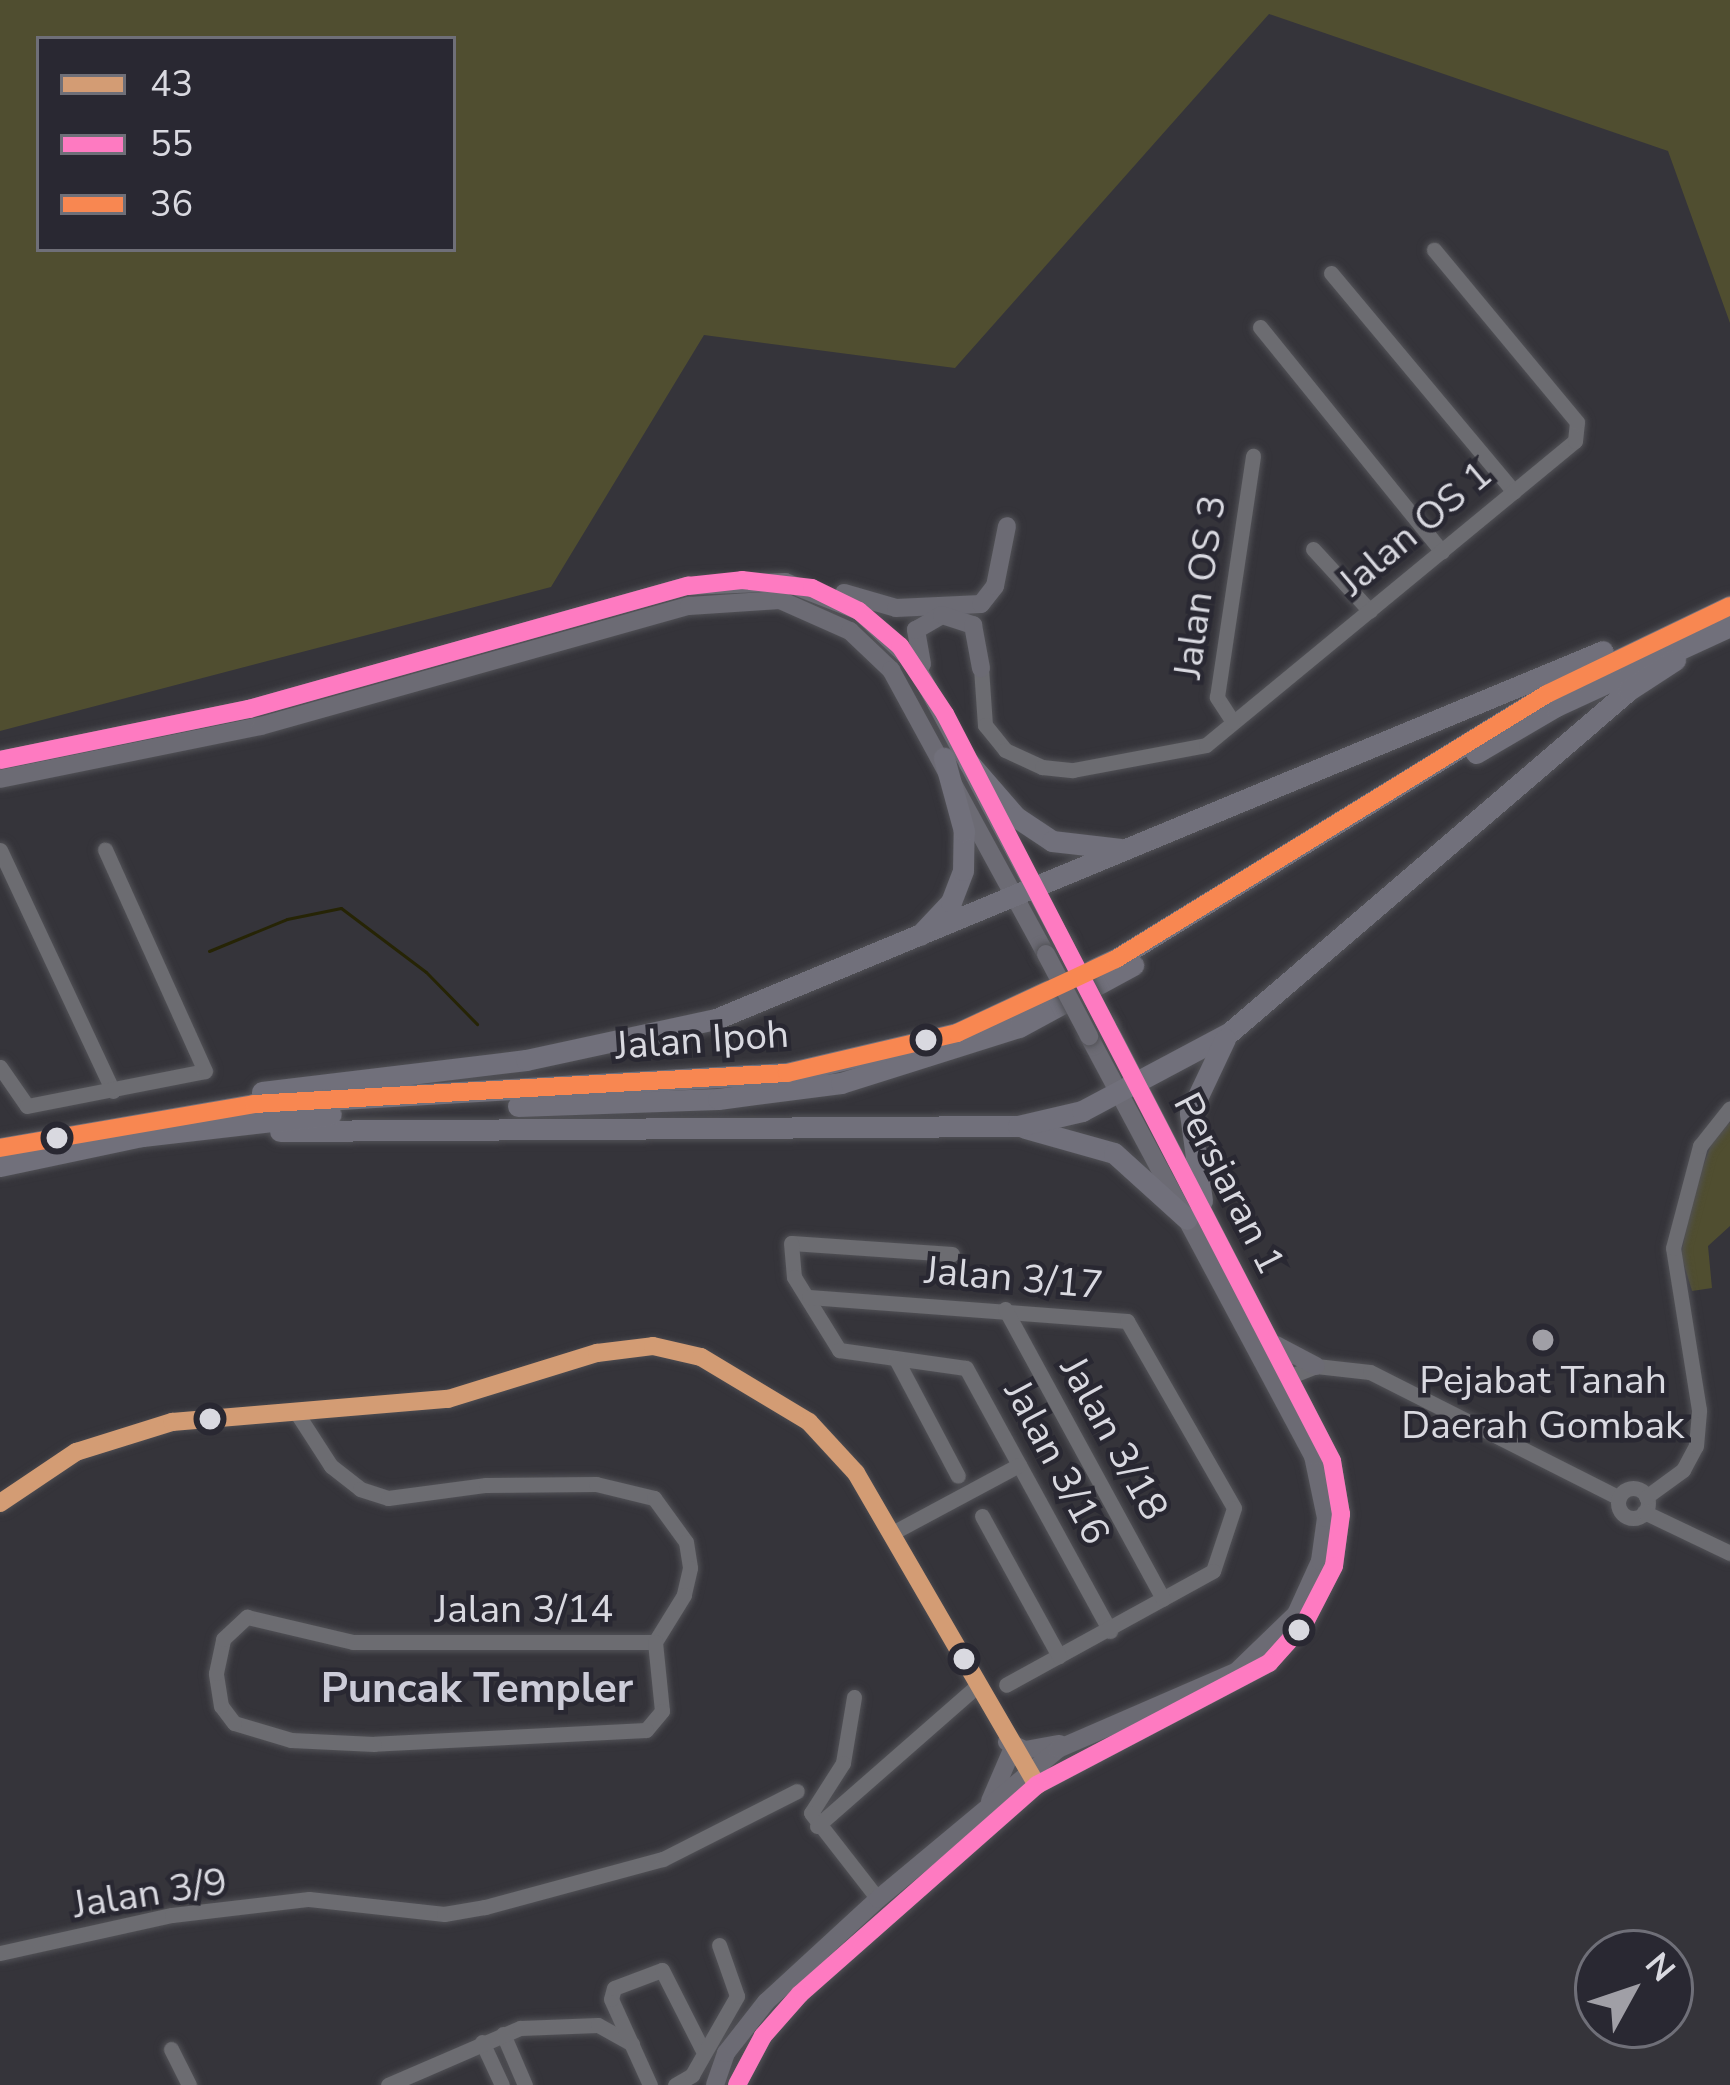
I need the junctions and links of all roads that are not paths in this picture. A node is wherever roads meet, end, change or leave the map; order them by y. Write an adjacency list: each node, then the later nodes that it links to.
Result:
1 (1434, 250): 5 (street, Jalan OS 1)
2 (1331, 273): 5 (street)
3 (1260, 327): 8 (street)
4 (1253, 457): 17 (street, Jalan OS 3)
5 (1514, 491): 8 (street, Jalan OS 1)
6 (1007, 526): 11 (main road)
7 (1313, 550): 13 (street)
8 (1442, 552): 13 (street, Jalan OS 1)
9 (688, 586): 11 (main road); 16 (main road); 18 (main road)
10 (1730, 596): 22 (highway)
11 (950, 604): 15 (main road)
12 (1730, 606): 33 (highway, Jalan Ipoh)
13 (1370, 610): 17 (street, Jalan OS 1)
14 (1722, 629): 28 (highway); 35 (highway, Jalan Ipoh)
15 (981, 668): 16 (main road); 17 (street, Jalan OS 1)
16 (945, 714): 20 (main road)
17 (1233, 722)
18 (0, 756)
19 (944, 758): 21 (main road); 25 (main road); 26 (highway)
20 (969, 763): 22 (highway); 25 (main road)
21 (0, 779)
22 (1187, 829): 25 (highway)
23 (0, 850): 30 (street)
24 (105, 850): 30 (street)
25 (1025, 896): 26 (highway); 27 (main road)
26 (906, 946): 33 (highway)
27 (1055, 949): 31 (main road, bridge); 31 (main road, bridge)
28 (1229, 1033): 31 (highway); 38 (highway)
29 (0, 1067): 30 (street)
30 (113, 1091)
31 (1131, 1091): 34 (highway); 38 (main road, Persiaran 1)
32 (1730, 1108): 50 (street)
33 (194, 1112): 36 (highway, Jalan Ipoh)
34 (1018, 1126): 35 (highway); 38 (highway)
35 (142, 1136): 37 (highway, Jalan Ipoh)
36 (0, 1148)
37 (0, 1166)
38 (1194, 1210): 42 (main road, Persiaran 1); 45 (main road, Persiaran 1)
39 (952, 1255): 40 (street)
40 (809, 1297): 41 (street, Jalan 3/17); 43 (street, Jalan 3/16)
41 (1005, 1310): 54 (street, Jalan 3/18); 54 (street, Jalan 3/17)
42 (1269, 1336): 44 (main road); 45 (main road, Persiaran 1)
43 (896, 1359): 47 (street, Jalan 3/16); 48 (street)
44 (1316, 1366): 45 (street); 50 (street)
45 (1281, 1380): 61 (main road, Persiaran 1); 63 (main road, Persiaran 1)
46 (298, 1415): 49 (street); 52 (street); 56 (street, Jalan 3/14)
47 (1019, 1466): 52 (street); 55 (street, Jalan 3/16)
48 (958, 1476)
49 (0, 1503)
50 (1645, 1504): 53 (street)
51 (982, 1516): 57 (street)
52 (894, 1532): 59 (street)
53 (1730, 1553)
54 (1163, 1599): 55 (street, Jalan 3/17)
55 (1110, 1630): 57 (street, Jalan 3/17)
56 (655, 1642): 56 (street, Jalan 3/14)
57 (1058, 1656): 58 (street, Jalan 3/17)
58 (1006, 1685)
59 (976, 1686): 62 (street); 66 (street)
60 (854, 1697): 66 (street)
61 (1070, 1743): 62 (main road); 63 (main road, Persiaran 1)
62 (1010, 1746): 63 (street); 65 (main road)
63 (1032, 1779): 65 (main road, Persiaran 1); 82 (main road, Persiaran 1)
64 (796, 1792): 69 (street, Jalan 3/9)
65 (987, 1805): 67 (main road, Persiaran 1)
66 (817, 1826): 67 (street)
67 (878, 1898): 81 (main road, Persiaran 1)
68 (719, 1945): 74 (street)
69 (0, 1953)
70 (503, 2034): 71 (street); 72 (street); 78 (street)
71 (482, 2042): 75 (street); 77 (street)
72 (632, 2044): 74 (street); 79 (street)
73 (171, 2049): 76 (street)
74 (702, 2049): 80 (street)
75 (400, 2083)
76 (188, 2085)
77 (502, 2085)
78 (525, 2085)
79 (650, 2085)
80 (675, 2085)
81 (715, 2085)
82 (737, 2085)

